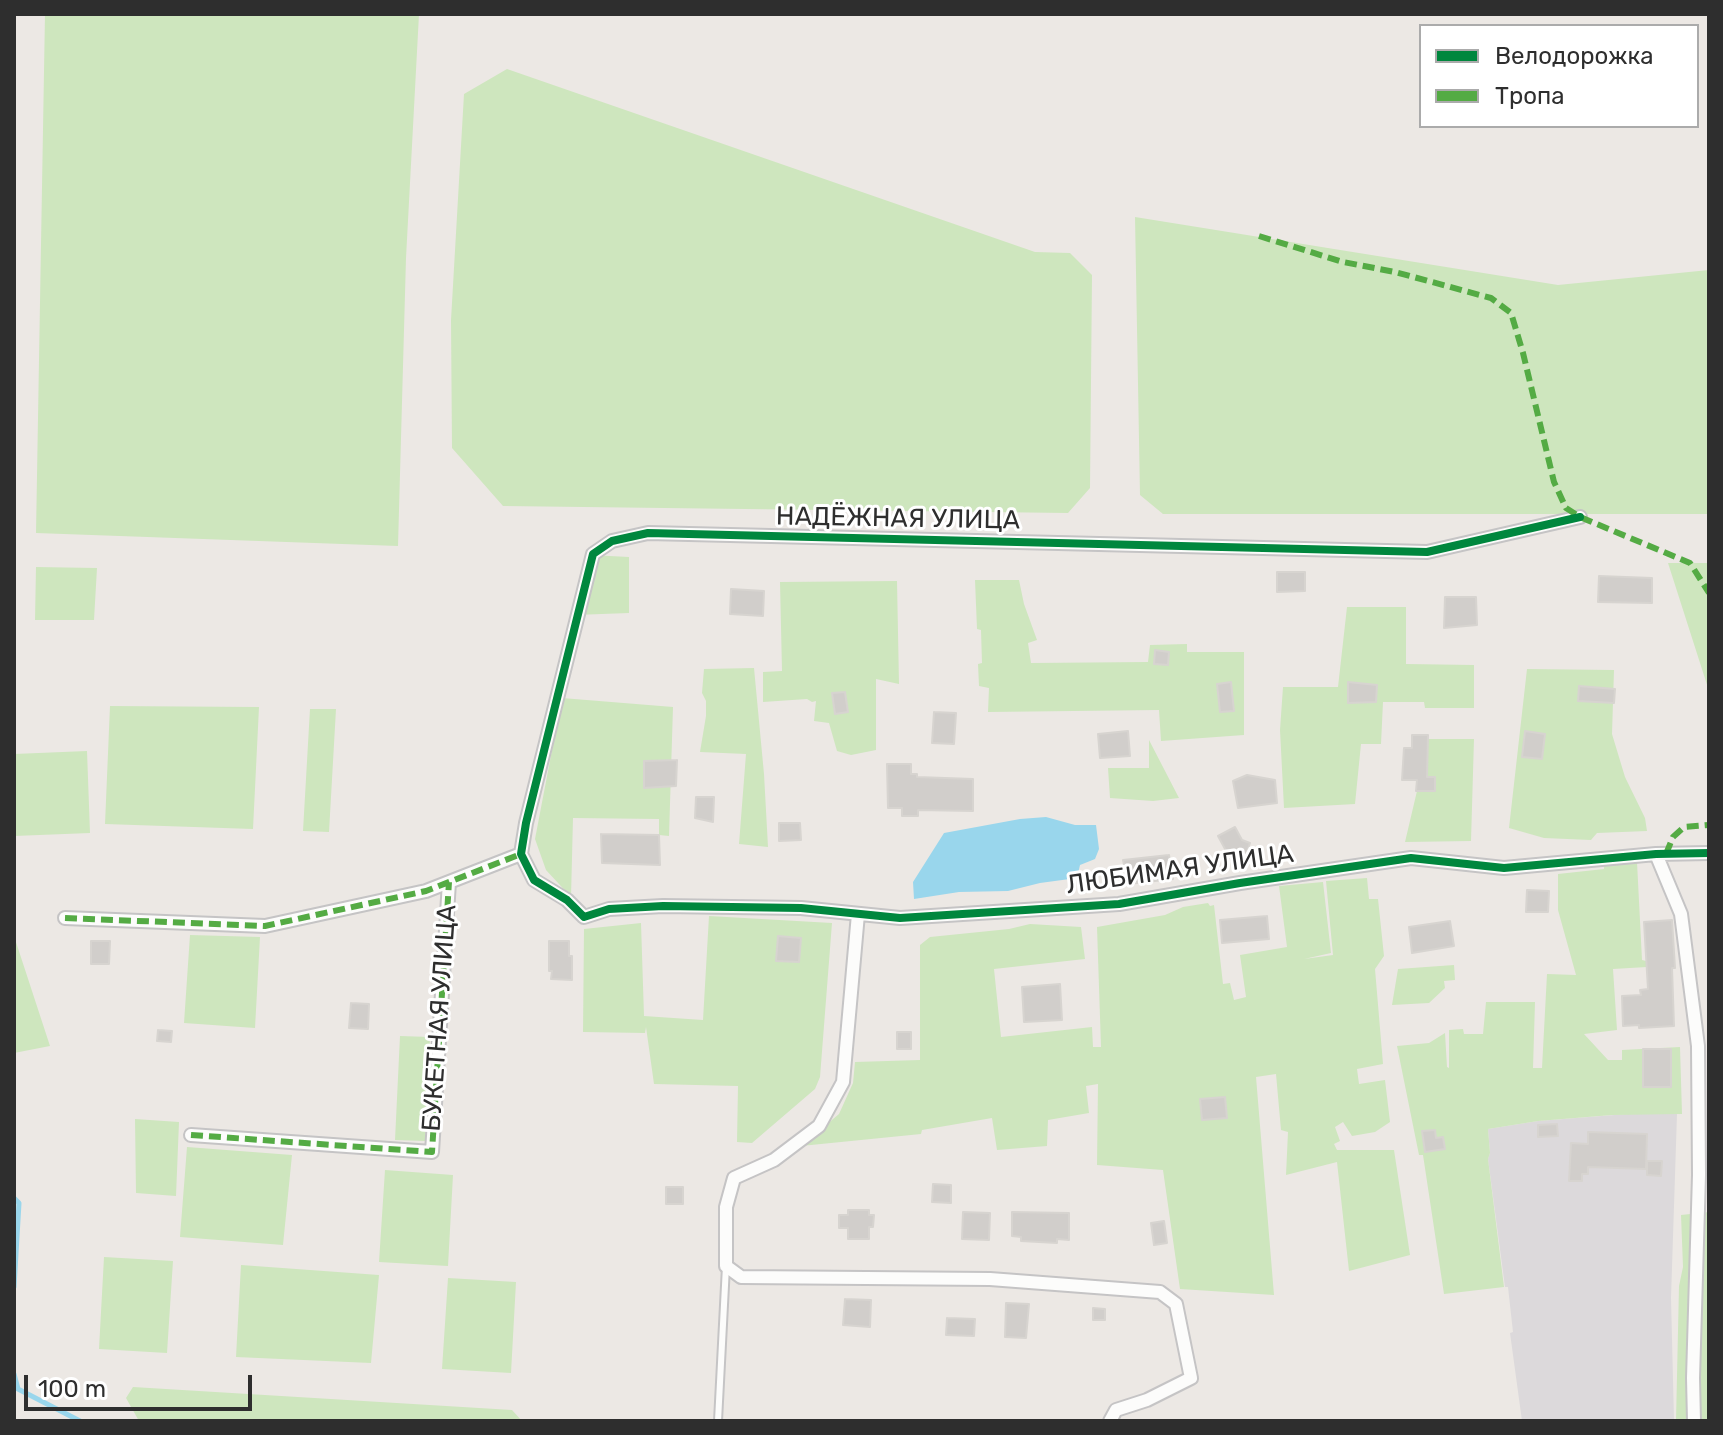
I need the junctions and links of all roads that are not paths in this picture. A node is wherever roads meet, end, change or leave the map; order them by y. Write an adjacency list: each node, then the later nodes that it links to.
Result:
1 (1580, 517): 3 (street, НАДЁЖНАЯ УЛИЦА)
2 (1709, 853): 4 (street, ЛЮБИМАЯ УЛИЦА)
3 (521, 854): 5 (street); 6 (street, ЛЮБИМАЯ УЛИЦА)
4 (1656, 854): 6 (street, ЛЮБИМАЯ УЛИЦА); 9 (street)
5 (449, 882): 7 (street); 8 (street, БУКЕТНАЯ УЛИЦА)
6 (858, 914): 10 (street)
7 (65, 918)
8 (191, 1135)
9 (1704, 1199): 13 (street)
10 (726, 1266): 11 (lane); 12 (street)
11 (718, 1421)
12 (1110, 1421)
13 (1694, 1421)

